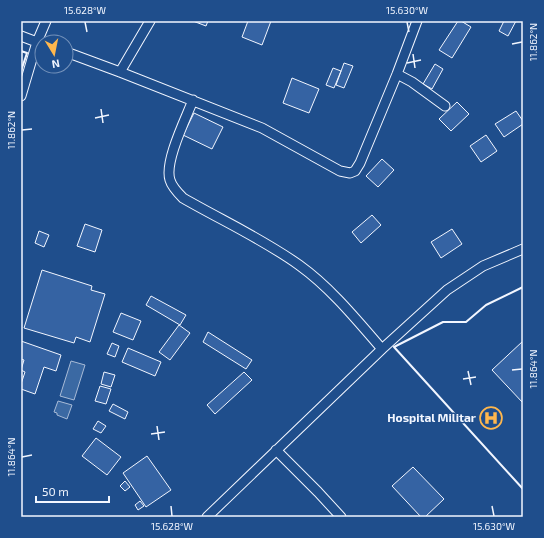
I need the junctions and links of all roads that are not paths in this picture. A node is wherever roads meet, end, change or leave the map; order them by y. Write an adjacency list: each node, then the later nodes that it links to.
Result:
1 (46, 21): 4 (street)
2 (150, 21): 9 (street)
3 (417, 21): 10 (street)
4 (42, 34)
5 (21, 36): 6 (street)
6 (34, 41)
7 (74, 55): 9 (street)
8 (34, 60): 11 (street)
9 (120, 72): 12 (street)
10 (397, 74): 12 (street); 13 (street)
11 (21, 96)
12 (193, 100): 15 (street)
13 (445, 106)
14 (523, 249): 15 (street)
15 (382, 349): 16 (street)
16 (276, 450): 17 (street); 18 (street)
17 (207, 517)
18 (341, 517)

